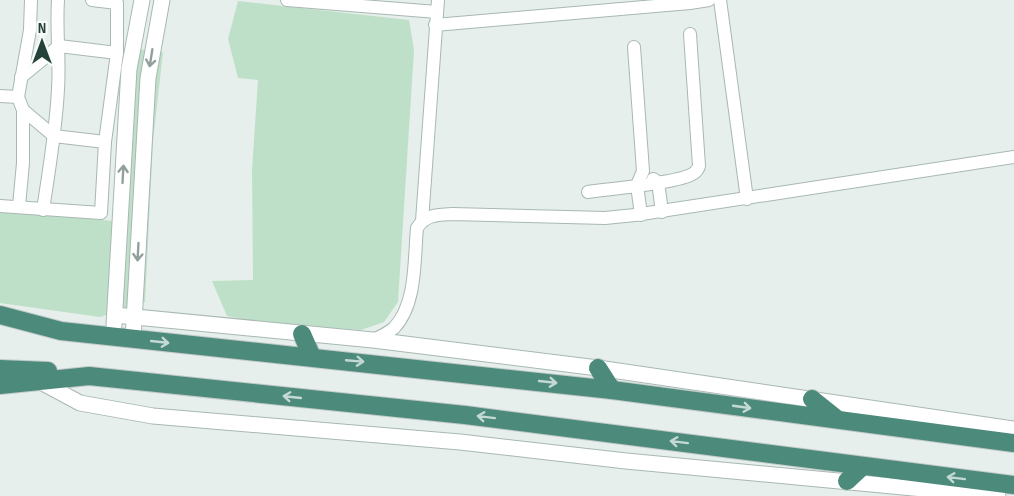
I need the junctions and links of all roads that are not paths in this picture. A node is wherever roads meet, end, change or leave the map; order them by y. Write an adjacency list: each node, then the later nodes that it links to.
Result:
1 (31, 0): 15 (street)
2 (58, 0): 12 (street)
3 (92, 0): 14 (street)
4 (142, 0): 34 (street, one-way to 4)
5 (162, 0): 35 (street, one-way to 35)
6 (287, 0): 9 (street)
7 (709, 0): 10 (street)
8 (720, 0): 26 (street)
9 (437, 6): 10 (street)
10 (435, 25): 32 (street)
11 (690, 34): 23 (street)
12 (59, 46): 14 (street); 15 (street); 19 (street)
13 (634, 47): 22 (street)
14 (117, 52): 20 (street)
15 (21, 77): 17 (street)
16 (0, 96): 17 (street)
17 (18, 97): 18 (street)
18 (24, 110): 19 (street); 28 (street)
19 (54, 136): 20 (street); 29 (street)
20 (105, 142): 29 (street)
21 (1014, 157): 26 (street)
22 (643, 171): 23 (street); 24 (street)
23 (658, 182): 24 (street); 30 (street)
24 (637, 185): 25 (street); 31 (street)
25 (588, 192)
26 (747, 199): 30 (street)
27 (0, 206): 28 (street)
28 (18, 206): 29 (street)
29 (43, 210)
30 (662, 212): 31 (street)
31 (641, 215): 32 (street)
32 (422, 221): 41 (street)
33 (0, 315): 37 (highway)
34 (115, 315): 35 (street); 39 (street)
35 (134, 317): 38 (street); 40 (street)
36 (0, 327): 37 (highway)
37 (61, 331): 39 (highway)
38 (302, 334): 41 (street); 42 (highway)
39 (113, 337): 40 (highway)
40 (133, 339): 42 (highway, one-way to 42)
41 (374, 340): 43 (street)
42 (312, 357): 48 (highway, one-way to 48)
43 (598, 368): 48 (highway); 49 (street)
44 (0, 369): 45 (highway)
45 (88, 376): 46 (highway); 53 (highway, one-way to 45)
46 (39, 381): 47 (highway); 54 (street)
47 (0, 385)
48 (612, 390): 50 (highway, one-way to 50)
49 (812, 399): 50 (highway); 51 (street)
50 (837, 420): 52 (highway)
51 (1014, 429)
52 (1014, 443)
53 (863, 466): 54 (highway); 55 (highway, one-way to 53)
54 (847, 481): 56 (street)
55 (1014, 485)
56 (998, 496)

